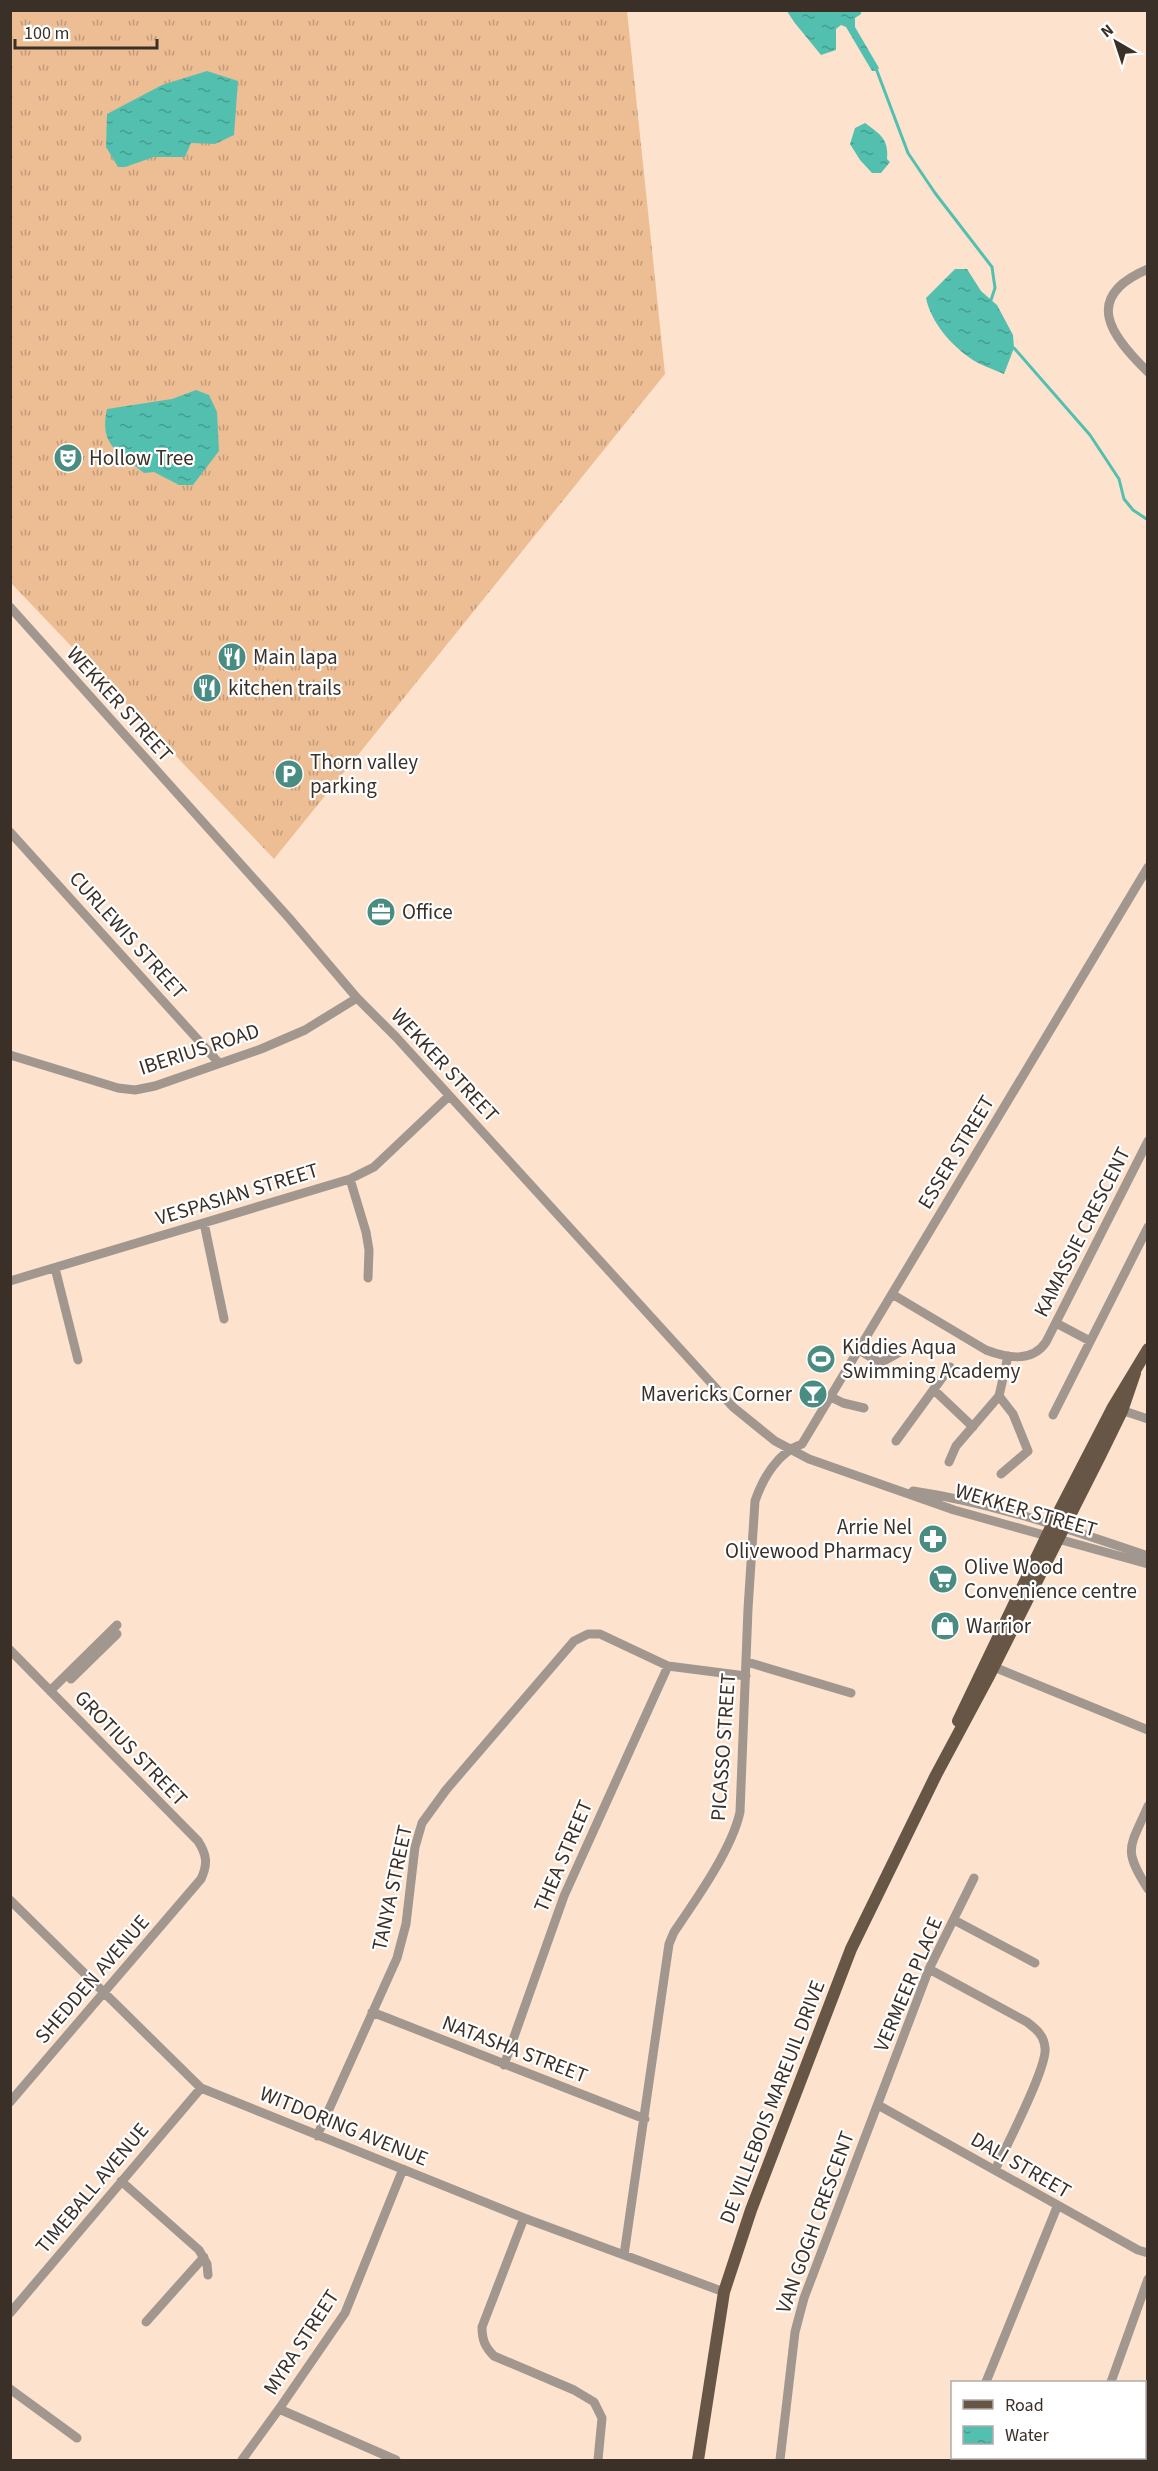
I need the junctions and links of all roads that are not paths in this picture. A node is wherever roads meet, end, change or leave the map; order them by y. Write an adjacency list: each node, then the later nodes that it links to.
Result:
1 (1148, 269): 2 (street)
2 (1148, 372)
3 (10, 607): 6 (street, WEKKER STREET)
4 (10, 832): 8 (street, CURLEWIS STREET)
5 (1148, 867): 17 (street, ESSER STREET)
6 (357, 998): 8 (street, IBERIUS ROAD); 9 (street, WEKKER STREET)
7 (10, 1055): 8 (street, IBERIUS ROAD)
8 (219, 1063)
9 (449, 1096): 11 (street, VESPASIAN STREET); 36 (street, WEKKER STREET)
10 (1148, 1141): 19 (street, KAMASSIE CRESCENT)
11 (350, 1179): 12 (street, VESPASIAN STREET); 15 (street)
12 (204, 1223): 14 (street, VESPASIAN STREET); 18 (street)
13 (1148, 1227): 20 (street)
14 (55, 1268): 16 (street, VESPASIAN STREET); 25 (street)
15 (368, 1278)
16 (10, 1281)
17 (892, 1294): 22 (street, ESSER STREET); 24 (street, KAMASSIE CRESCENT)
18 (224, 1319)
19 (1056, 1323): 20 (street); 24 (street, KAMASSIE CRESCENT)
20 (1090, 1341): 32 (street)
21 (1148, 1349): 31 (main road, DE VILLEBOIS MAREUIL DRIVE)
22 (859, 1350): 23 (street); 29 (street, ESSER STREET)
23 (900, 1352)
24 (1008, 1356): 28 (street)
25 (78, 1360)
26 (950, 1367): 27 (street)
27 (934, 1390): 34 (street); 35 (street)
28 (999, 1396): 34 (street); 38 (street)
29 (831, 1397): 30 (street); 36 (street, ESSER STREET)
30 (864, 1408)
31 (1118, 1409): 33 (street); 39 (main road, DE VILLEBOIS MAREUIL DRIVE)
32 (1053, 1415)
33 (1148, 1419)
34 (973, 1427): 37 (street)
35 (896, 1442)
36 (790, 1449): 39 (street, WEKKER STREET); 44 (street, PICASSO STREET)
37 (949, 1462)
38 (1001, 1474)
39 (1055, 1532): 40 (street, WEKKER STREET); 41 (street, WEKKER STREET); 45 (main road, DE VILLEBOIS MAREUIL DRIVE)
40 (1148, 1556)
41 (1148, 1564)
42 (117, 1629): 48 (street)
43 (10, 1650): 48 (street, GROTIUS STREET)
44 (747, 1662): 47 (street, PICASSO STREET); 49 (street)
45 (989, 1665): 50 (street); 77 (main road, DE VILLEBOIS MAREUIL DRIVE)
46 (668, 1666): 47 (street); 60 (street, TANYA STREET); 61 (street, THEA STREET)
47 (746, 1676): 65 (street, PICASSO STREET)
48 (52, 1693): 53 (street, GROTIUS STREET)
49 (851, 1693)
50 (1148, 1730)
51 (1148, 1806): 54 (street)
52 (974, 1878): 56 (street, VERMEER PLACE)
53 (201, 1879): 59 (street, SHEDDEN AVENUE)
54 (1148, 1889)
55 (10, 1900): 59 (street, WITDORING AVENUE)
56 (954, 1920): 57 (street); 58 (street, VERMEER PLACE)
57 (1035, 1963)
58 (929, 1969): 64 (street, VERMEER PLACE); 68 (street)
59 (105, 1992): 62 (street, WITDORING AVENUE); 63 (street, SHEDDEN AVENUE)
60 (372, 2012): 61 (street, NATASHA STREET); 66 (street, TANYA STREET)
61 (504, 2065): 65 (street, NATASHA STREET)
62 (201, 2088): 66 (street, WITDORING AVENUE); 69 (street, TIMEBALL AVENUE)
63 (10, 2102)
64 (878, 2105): 68 (street, DALI STREET); 89 (street, VAN GOGH CRESCENT)
65 (645, 2119): 73 (street, PICASSO STREET)
66 (317, 2136): 67 (street, WITDORING AVENUE)
67 (403, 2169): 71 (street, WITDORING AVENUE); 83 (street, MYRA STREET)
68 (995, 2170): 70 (street, DALI STREET)
69 (121, 2181): 74 (street); 78 (street, TIMEBALL AVENUE)
70 (1058, 2207): 72 (street, DALI STREET); 80 (street)
71 (524, 2218): 73 (street, WITDORING AVENUE); 87 (street)
72 (1148, 2253)
73 (624, 2255): 77 (street, WITDORING AVENUE)
74 (204, 2257): 75 (street); 79 (street)
75 (208, 2275)
76 (1148, 2279): 81 (street)
77 (724, 2292): 88 (main road, DE VILLEBOIS MAREUIL DRIVE)
78 (10, 2313)
79 (146, 2322)
80 (986, 2381)
81 (1111, 2381)
82 (10, 2389): 84 (street)
83 (279, 2409): 85 (street, MYRA STREET); 86 (street)
84 (77, 2438)
85 (242, 2460)
86 (396, 2460)
87 (598, 2460)
88 (698, 2460)
89 (780, 2460)

